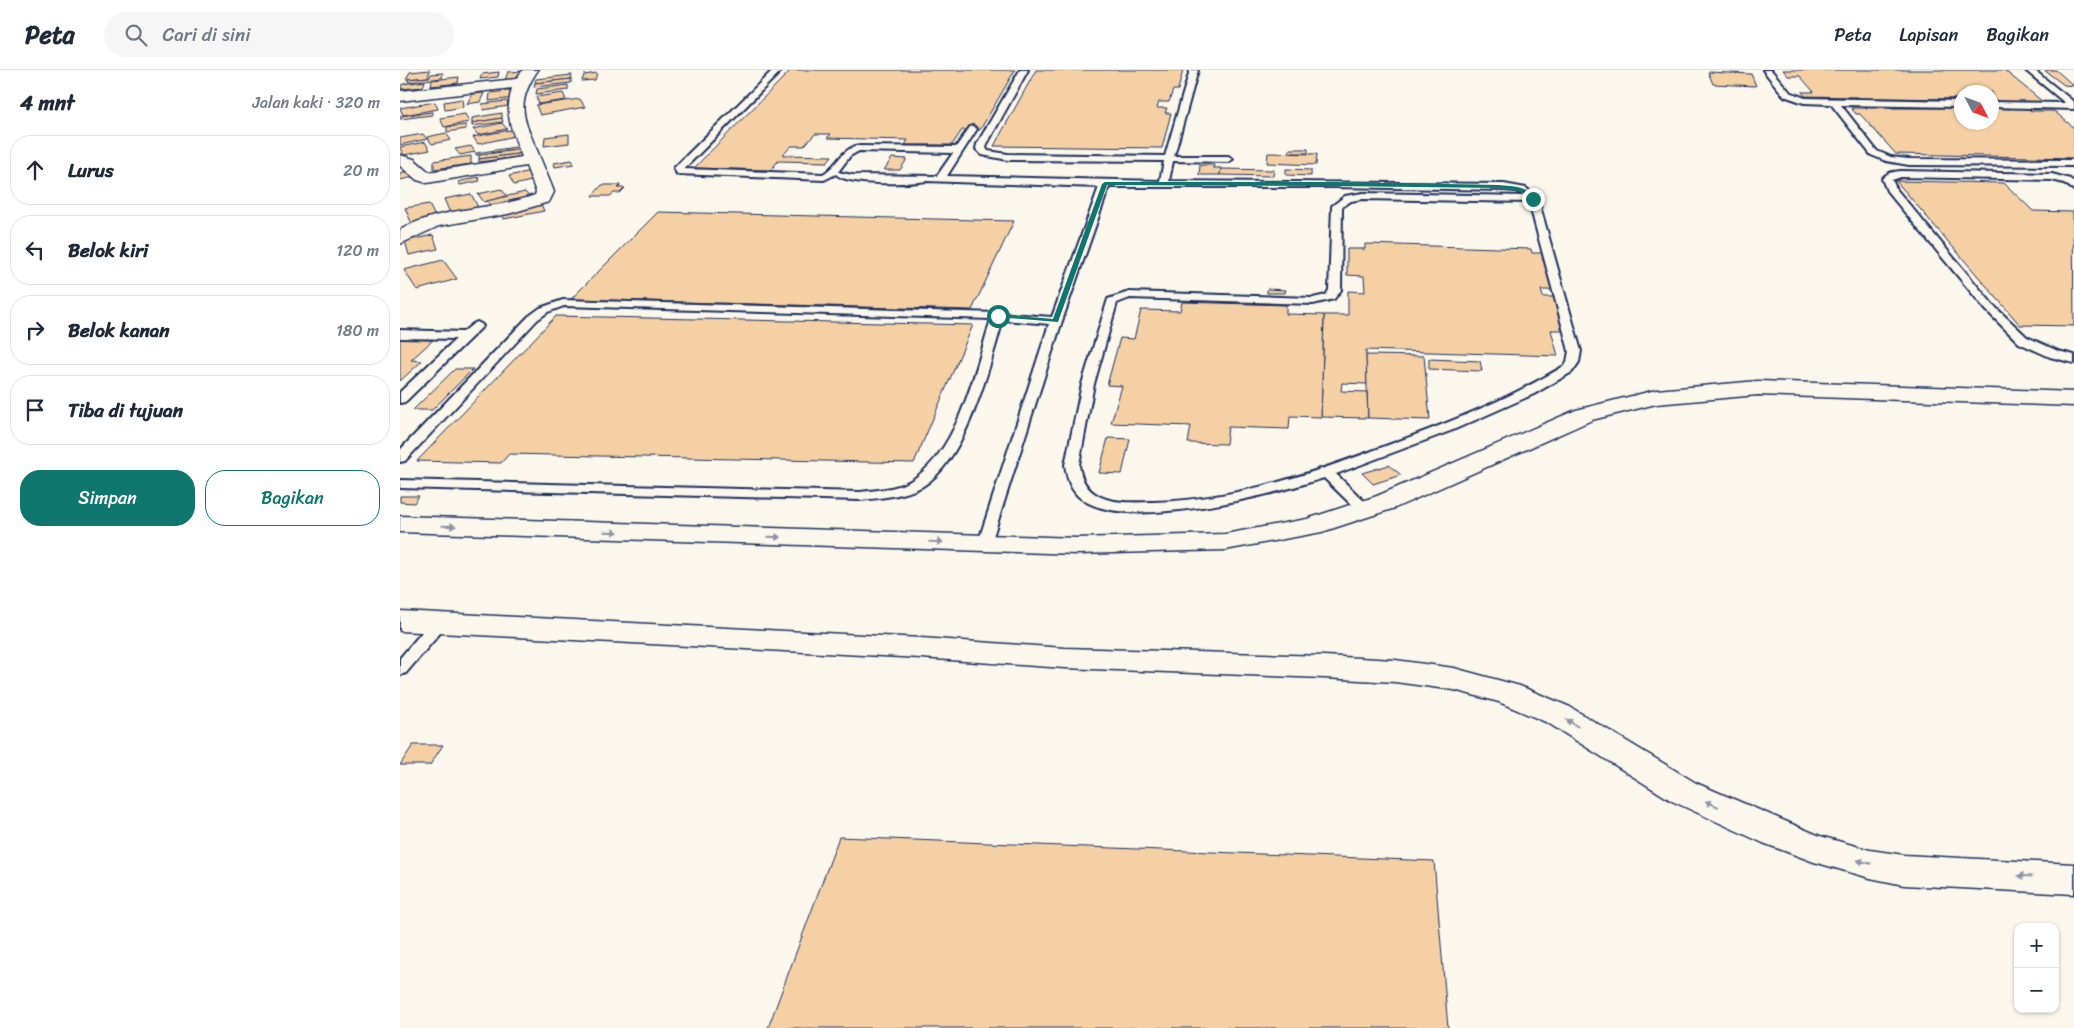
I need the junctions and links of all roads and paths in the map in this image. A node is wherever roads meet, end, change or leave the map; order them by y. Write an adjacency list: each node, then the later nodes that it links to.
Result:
1 (778, 70): 21 (lane)
2 (1024, 70): 16 (lane)
3 (1194, 70): 16 (lane)
4 (1767, 70): 10 (lane)
5 (2029, 70): 8 (lane)
6 (526, 77): 7 (street); 19 (street)
7 (400, 96)
8 (2064, 98): 9 (lane); 13 (lane)
9 (2074, 98)
10 (1834, 102): 11 (lane); 20 (lane)
11 (1954, 104)
12 (1999, 105): 13 (lane)
13 (2074, 106)
14 (973, 129): 15 (lane)
15 (960, 150): 21 (lane); 22 (lane)
16 (1169, 158): 17 (lane); 23 (lane)
17 (1228, 159)
18 (400, 160): 19 (street)
19 (533, 160): 27 (street)
20 (2074, 163)
21 (836, 173): 22 (lane)
22 (940, 178): 24 (lane)
23 (1164, 183): 24 (lane); 26 (lane)
24 (1105, 184): 29 (lane)
25 (2074, 186): 33 (lane)
26 (1533, 199): 37 (lane); 37 (lane)
27 (400, 238)
28 (998, 316): 29 (lane); 36 (lane); 38 (lane)
29 (1056, 321): 41 (lane)
30 (477, 326): 32 (lane)
31 (400, 334): 32 (lane)
32 (466, 336): 34 (lane)
33 (2074, 360)
34 (400, 399)
35 (2074, 399): 39 (street)
36 (400, 458)
37 (1327, 473): 39 (lane)
38 (400, 484)
39 (1364, 509): 41 (street)
40 (400, 524): 41 (street, one-way to 41)
41 (985, 543)
42 (400, 620): 43 (street)
43 (440, 622): 44 (lane); 45 (street, one-way to 43)
44 (400, 669)
45 (2074, 879)

